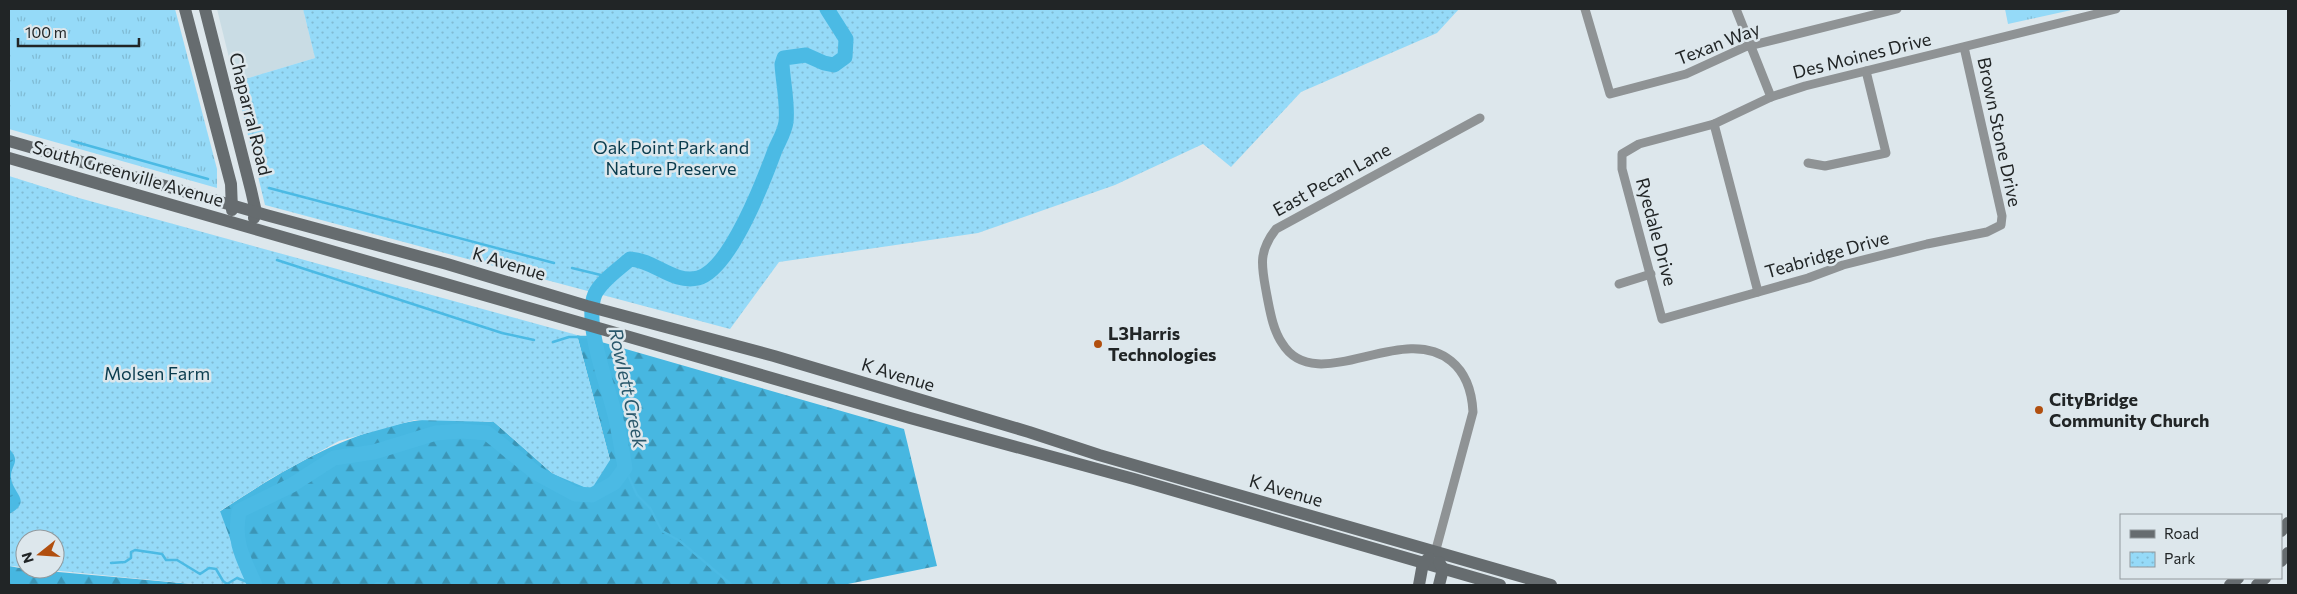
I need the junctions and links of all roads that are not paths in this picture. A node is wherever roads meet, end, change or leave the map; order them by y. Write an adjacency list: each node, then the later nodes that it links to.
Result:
1 (185, 9): 21 (main road, Chaparral Road)
2 (205, 9): 22 (main road, Chaparral Road)
3 (1585, 9): 9 (street, Texan Way)
4 (1736, 9): 9 (street)
5 (1857, 9): 8 (street)
6 (1897, 9): 8 (street, Texan Way)
7 (2116, 9): 10 (street, Des Moines Drive)
8 (1859, 18): 9 (street, Texan Way)
9 (1752, 46): 12 (street)
10 (1964, 46): 11 (street, Des Moines Drive); 24 (street, Brown Stone Drive)
11 (1866, 71): 12 (street, Des Moines Drive); 19 (street)
12 (1771, 97): 14 (street, Des Moines Drive)
13 (1480, 118): 36 (street, East Pecan Lane)
14 (1714, 124): 16 (street, Des Moines Drive); 28 (street)
15 (9, 141): 18 (main road, South Greenville Avenue)
16 (1622, 154): 26 (street, Ryedale Drive)
17 (9, 158): 20 (main road, South Greenville Avenue)
18 (78, 162): 20 (main road); 21 (main road, South Greenville Avenue)
19 (1808, 163)
20 (74, 176): 23 (main road, South Greenville Avenue)
21 (233, 205): 22 (main road, K Avenue); 23 (main road, Chaparral Road)
22 (256, 212): 25 (main road, Chaparral Road); 30 (main road, K Avenue)
23 (233, 222): 25 (main road, K Avenue)
24 (2001, 225): 28 (street, Teabridge Drive)
25 (252, 228): 31 (main road, K Avenue)
26 (1651, 274): 27 (street); 29 (street, Ryedale Drive)
27 (1619, 284)
28 (1758, 292): 29 (street, Teabridge Drive)
29 (1662, 319)
30 (864, 383): 31 (main road); 32 (main road, K Avenue)
31 (858, 403): 33 (main road, K Avenue)
32 (1013, 427): 33 (main road); 34 (main road, K Avenue)
33 (1009, 444): 35 (main road, K Avenue)
34 (1137, 465): 35 (main road); 36 (main road, K Avenue)
35 (1134, 479): 37 (main road, K Avenue)
36 (1435, 553): 37 (main road); 38 (main road); 42 (main road, K Avenue)
37 (1423, 563): 38 (main road, K Avenue); 39 (main road)
38 (1443, 569): 40 (main road); 41 (main road, K Avenue)
39 (1419, 585)
40 (1439, 585)
41 (1500, 585)
42 (1551, 585)

